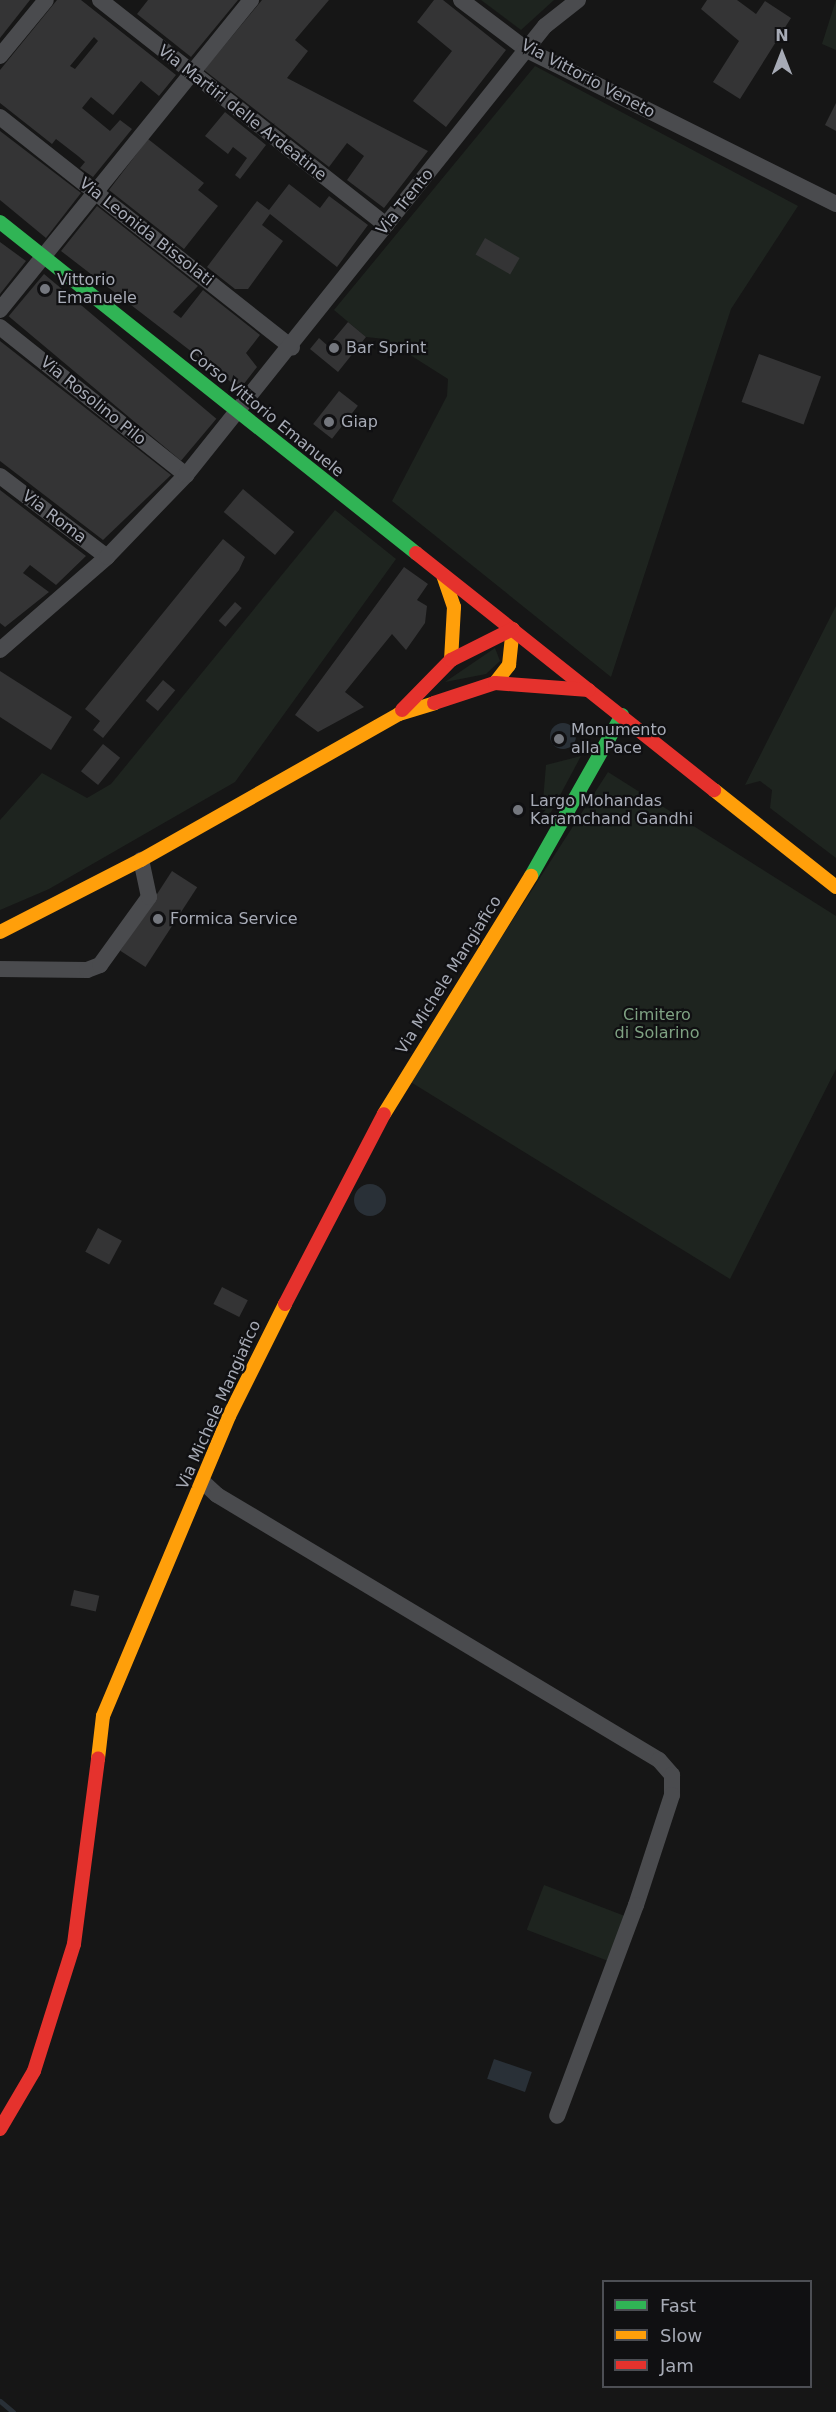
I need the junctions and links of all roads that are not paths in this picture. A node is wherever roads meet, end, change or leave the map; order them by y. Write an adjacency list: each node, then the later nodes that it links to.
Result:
1 (46, 0): 7 (street)
2 (100, 0): 8 (street, Via Martiri delle Ardeatine)
3 (251, 0): 8 (street)
4 (461, 0): 6 (street, Via Vittorio Veneto)
5 (578, 0): 6 (street, Via Trento)
6 (527, 50): 11 (street, Via Vittorio Veneto); 13 (street, Via Trento)
7 (0, 56)
8 (190, 73): 10 (street); 13 (street, Via Martiri delle Ardeatine)
9 (0, 117): 10 (street, Via Leonida Bissolati)
10 (94, 192): 14 (street); 17 (street, Via Leonida Bissolati)
11 (836, 204)
12 (0, 222): 14 (street, Corso Vittorio Emanuele)
13 (386, 225): 17 (street, Via Trento)
14 (45, 257): 15 (street); 18 (street, Corso Vittorio Emanuele)
15 (0, 310)
16 (0, 327): 20 (street, Via Rosolino Pilo)
17 (292, 348): 18 (street, Via Trento)
18 (239, 412): 20 (street, Via Trento); 22 (street, Corso Vittorio Emanuele)
19 (0, 476): 21 (street, Via Roma)
20 (186, 476): 21 (street, Via Trento)
21 (107, 557): 24 (street, Via Trento)
22 (443, 575): 23 (street, Corso Vittorio Emanuele); 25 (street)
23 (513, 628): 25 (street); 26 (street); 27 (street, Corso Vittorio Emanuele)
24 (2, 645)
25 (451, 660): 28 (street)
26 (495, 683): 27 (street); 28 (street)
27 (589, 690): 29 (street, Corso Vittorio Emanuele)
28 (399, 714): 30 (street)
29 (622, 715): 31 (street, Corso Vittorio Emanuele); 34 (street, Via Michele Mangiafico)
30 (141, 860): 32 (street); 33 (street)
31 (836, 887)
32 (0, 932)
33 (0, 969)
34 (204, 1482): 35 (street); 36 (street, Via Michele Mangiafico)
35 (557, 2116)
36 (0, 2129)

